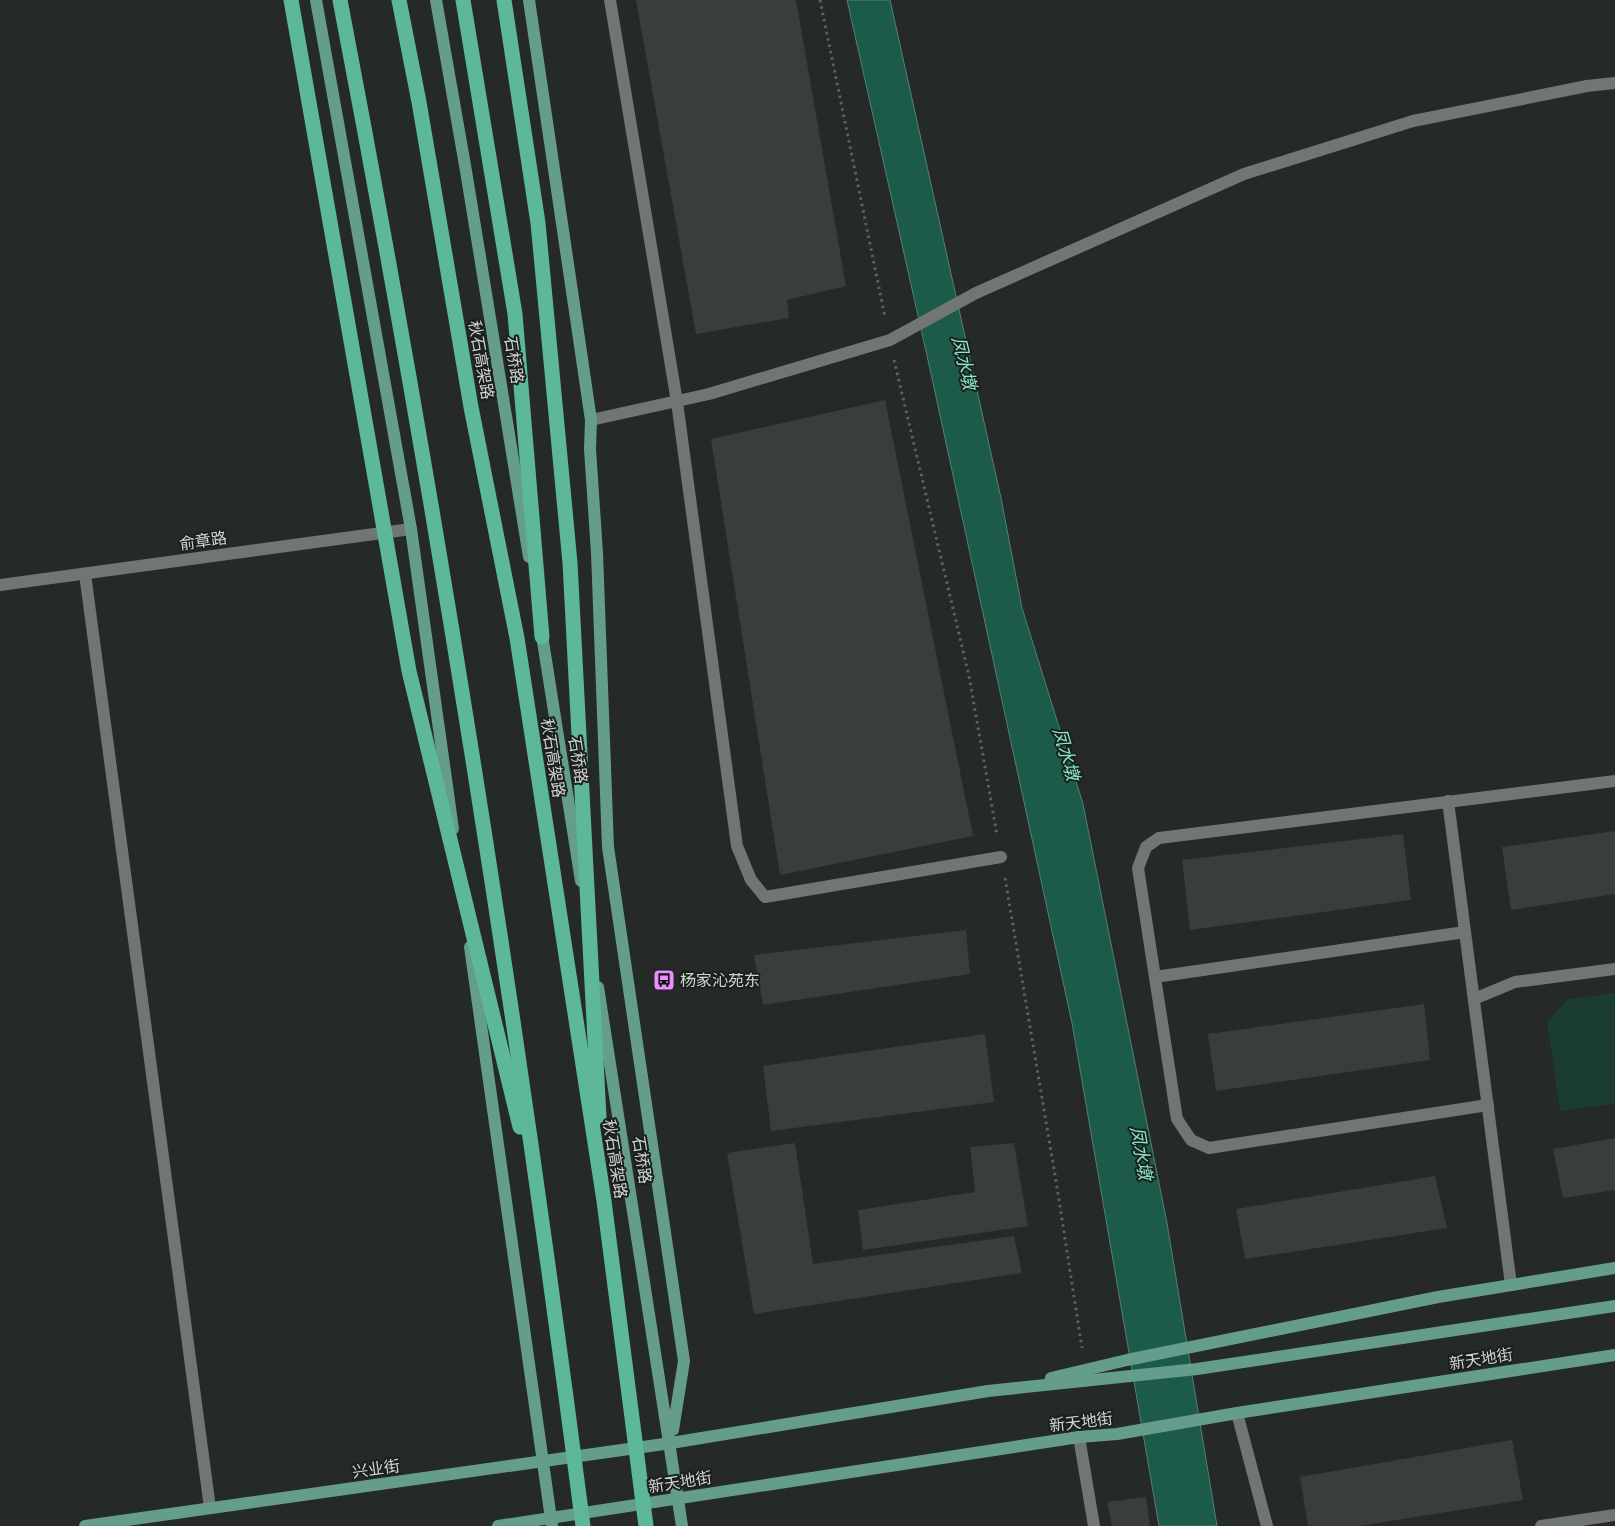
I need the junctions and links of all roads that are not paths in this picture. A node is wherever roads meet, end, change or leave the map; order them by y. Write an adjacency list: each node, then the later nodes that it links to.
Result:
1 (291, 0): 26 (highway)
2 (316, 0): 13 (main road)
3 (340, 0): 26 (highway)
4 (399, 0): 25 (highway, 秋石高架路)
5 (436, 0): 16 (main road, 石桥路)
6 (463, 0): 16 (highway)
7 (504, 0): 25 (highway)
8 (529, 0): 12 (main road)
9 (610, 0): 11 (street)
10 (1615, 83): 11 (street)
11 (677, 402): 12 (street); 19 (street)
12 (592, 420): 34 (main road)
13 (411, 529): 14 (street, 俞章路); 35 (main road)
14 (85, 574): 15 (street, 俞章路); 37 (street)
15 (0, 585)
16 (542, 636): 34 (main road, 石桥路)
17 (1615, 782): 18 (street)
18 (1448, 801): 20 (street); 22 (street)
19 (1001, 858)
20 (1465, 932): 22 (street); 23 (street)
21 (1615, 969): 23 (street)
22 (1155, 977): 24 (street)
23 (1474, 999): 24 (street)
24 (1488, 1105): 28 (street)
25 (604, 1201): 43 (highway, 秋石高架路)
26 (545, 1227): 42 (highway)
27 (1615, 1268): 28 (main road)
28 (1511, 1285): 31 (main road)
29 (1615, 1306): 31 (main road, 新天地街)
30 (1615, 1355): 32 (main road, 新天地街)
31 (988, 1391): 34 (main road, 新天地街)
32 (1237, 1413): 33 (main road, 新天地街); 46 (street)
33 (1079, 1438): 36 (main road, 新天地街); 45 (street)
34 (671, 1442): 35 (main road, 兴业街); 36 (main road, 石桥路)
35 (543, 1462): 37 (main road, 兴业街); 39 (main road)
36 (678, 1499): 39 (main road, 新天地街); 44 (main road, 石桥路)
37 (210, 1508): 40 (main road, 兴业街)
38 (1615, 1515): 47 (street)
39 (551, 1522): 41 (main road)
40 (85, 1526)
41 (498, 1526)
42 (583, 1526)
43 (646, 1526)
44 (682, 1526)
45 (1094, 1526)
46 (1268, 1526)
47 (1542, 1526)

